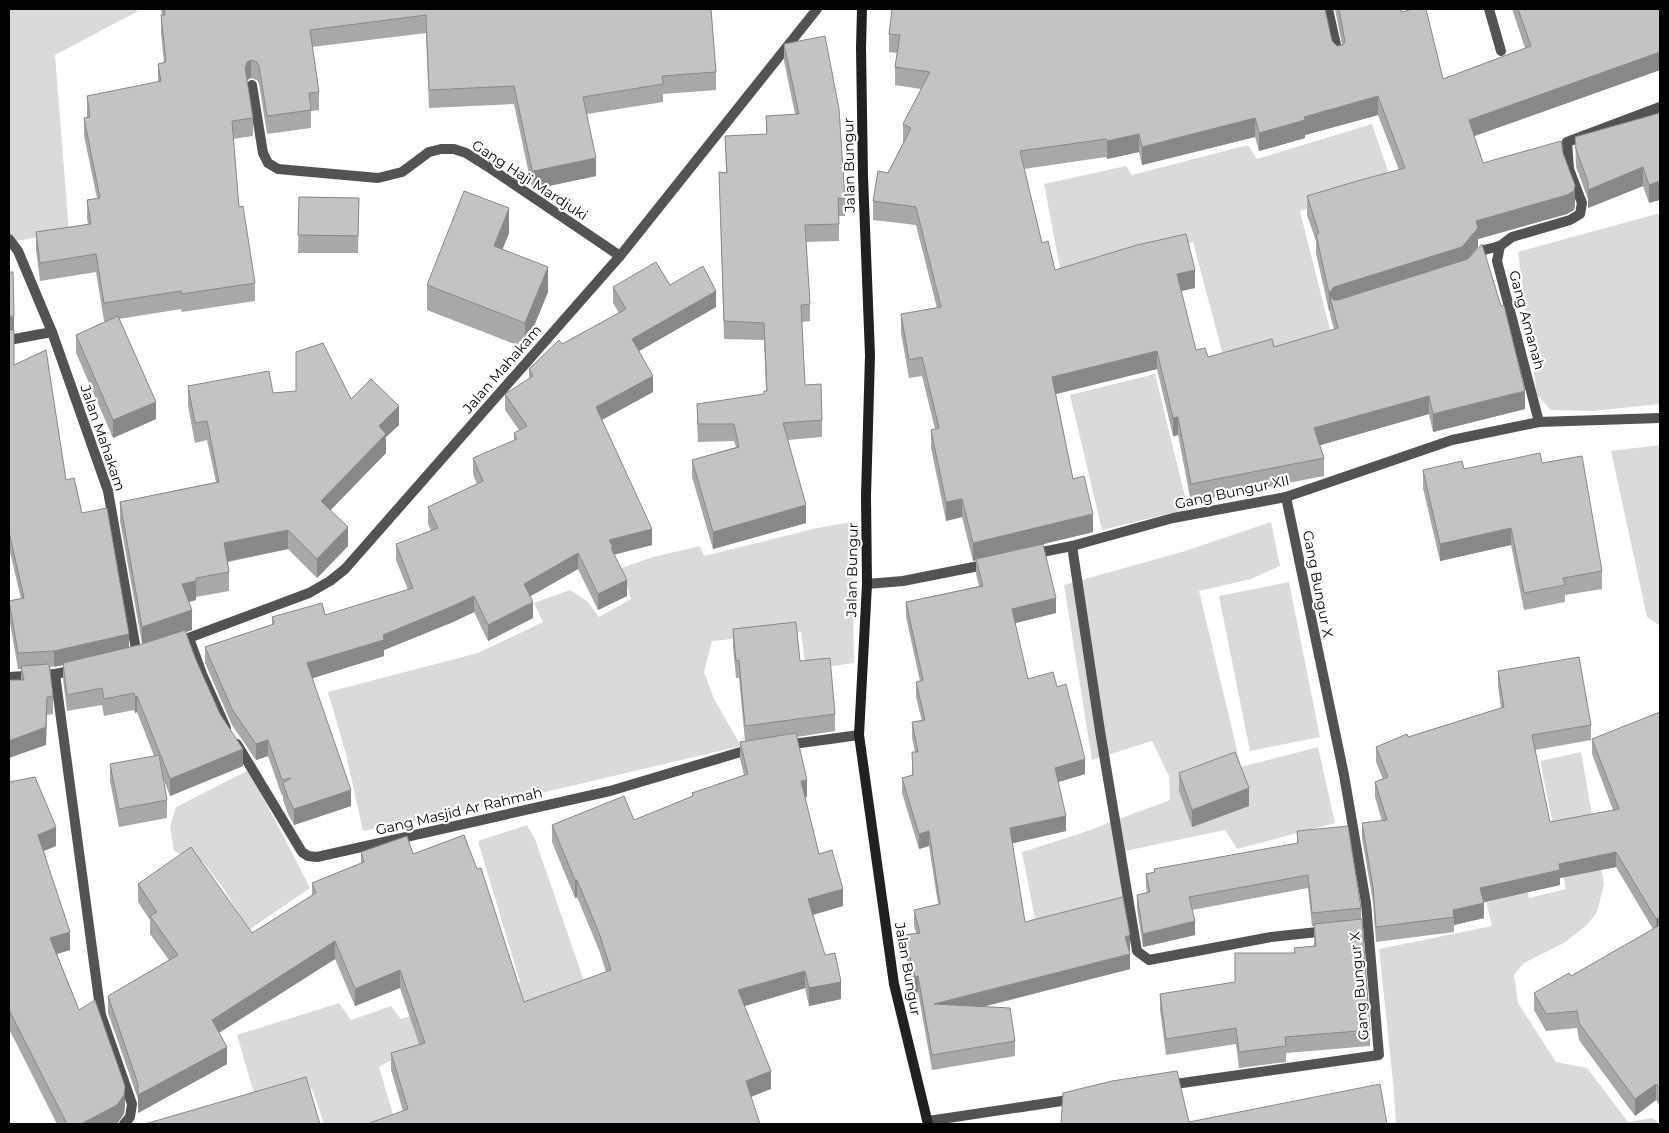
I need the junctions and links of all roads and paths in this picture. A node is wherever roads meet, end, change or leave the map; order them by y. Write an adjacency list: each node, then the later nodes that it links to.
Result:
1 (817, 9): 11 (street, Jalan Mahakam)
2 (862, 9): 21 (street, Jalan Bungur)
3 (1328, 9): 6 (street)
4 (1489, 9): 5 (street)
5 (1501, 51)
6 (1339, 58)
7 (252, 85): 11 (street, Gang Haji Mardjuki)
8 (1660, 107): 10 (street)
9 (9, 239): 13 (street, Jalan Mahakam)
10 (1500, 246): 12 (street); 16 (street, Gang Amanah)
11 (620, 256): 22 (street, Jalan Mahakam)
12 (1472, 264)
13 (52, 332): 14 (street); 24 (street, Jalan Mahakam)
14 (9, 340)
15 (1660, 418): 16 (street, Gang Bungur XII)
16 (1539, 422): 17 (street, Gang Bungur XII)
17 (1286, 497): 18 (street, Gang Bungur XII); 30 (street, Gang Bungur X)
18 (1072, 546): 19 (street, Gang Bungur XII); 29 (street)
19 (1025, 556)
20 (997, 562): 21 (street)
21 (867, 584): 28 (street, Jalan Bungur)
22 (189, 638): 23 (street, Jalan Mahakam); 28 (street, Gang Masjid Ar Rahmah)
23 (163, 647)
24 (137, 655)
25 (83, 668): 26 (street)
26 (55, 674): 27 (street); 33 (street)
27 (9, 677)
28 (859, 735): 32 (street, Jalan Bungur)
29 (1339, 930)
30 (1157, 1087)
31 (1090, 1097): 32 (street)
32 (928, 1122)
33 (124, 1124)

